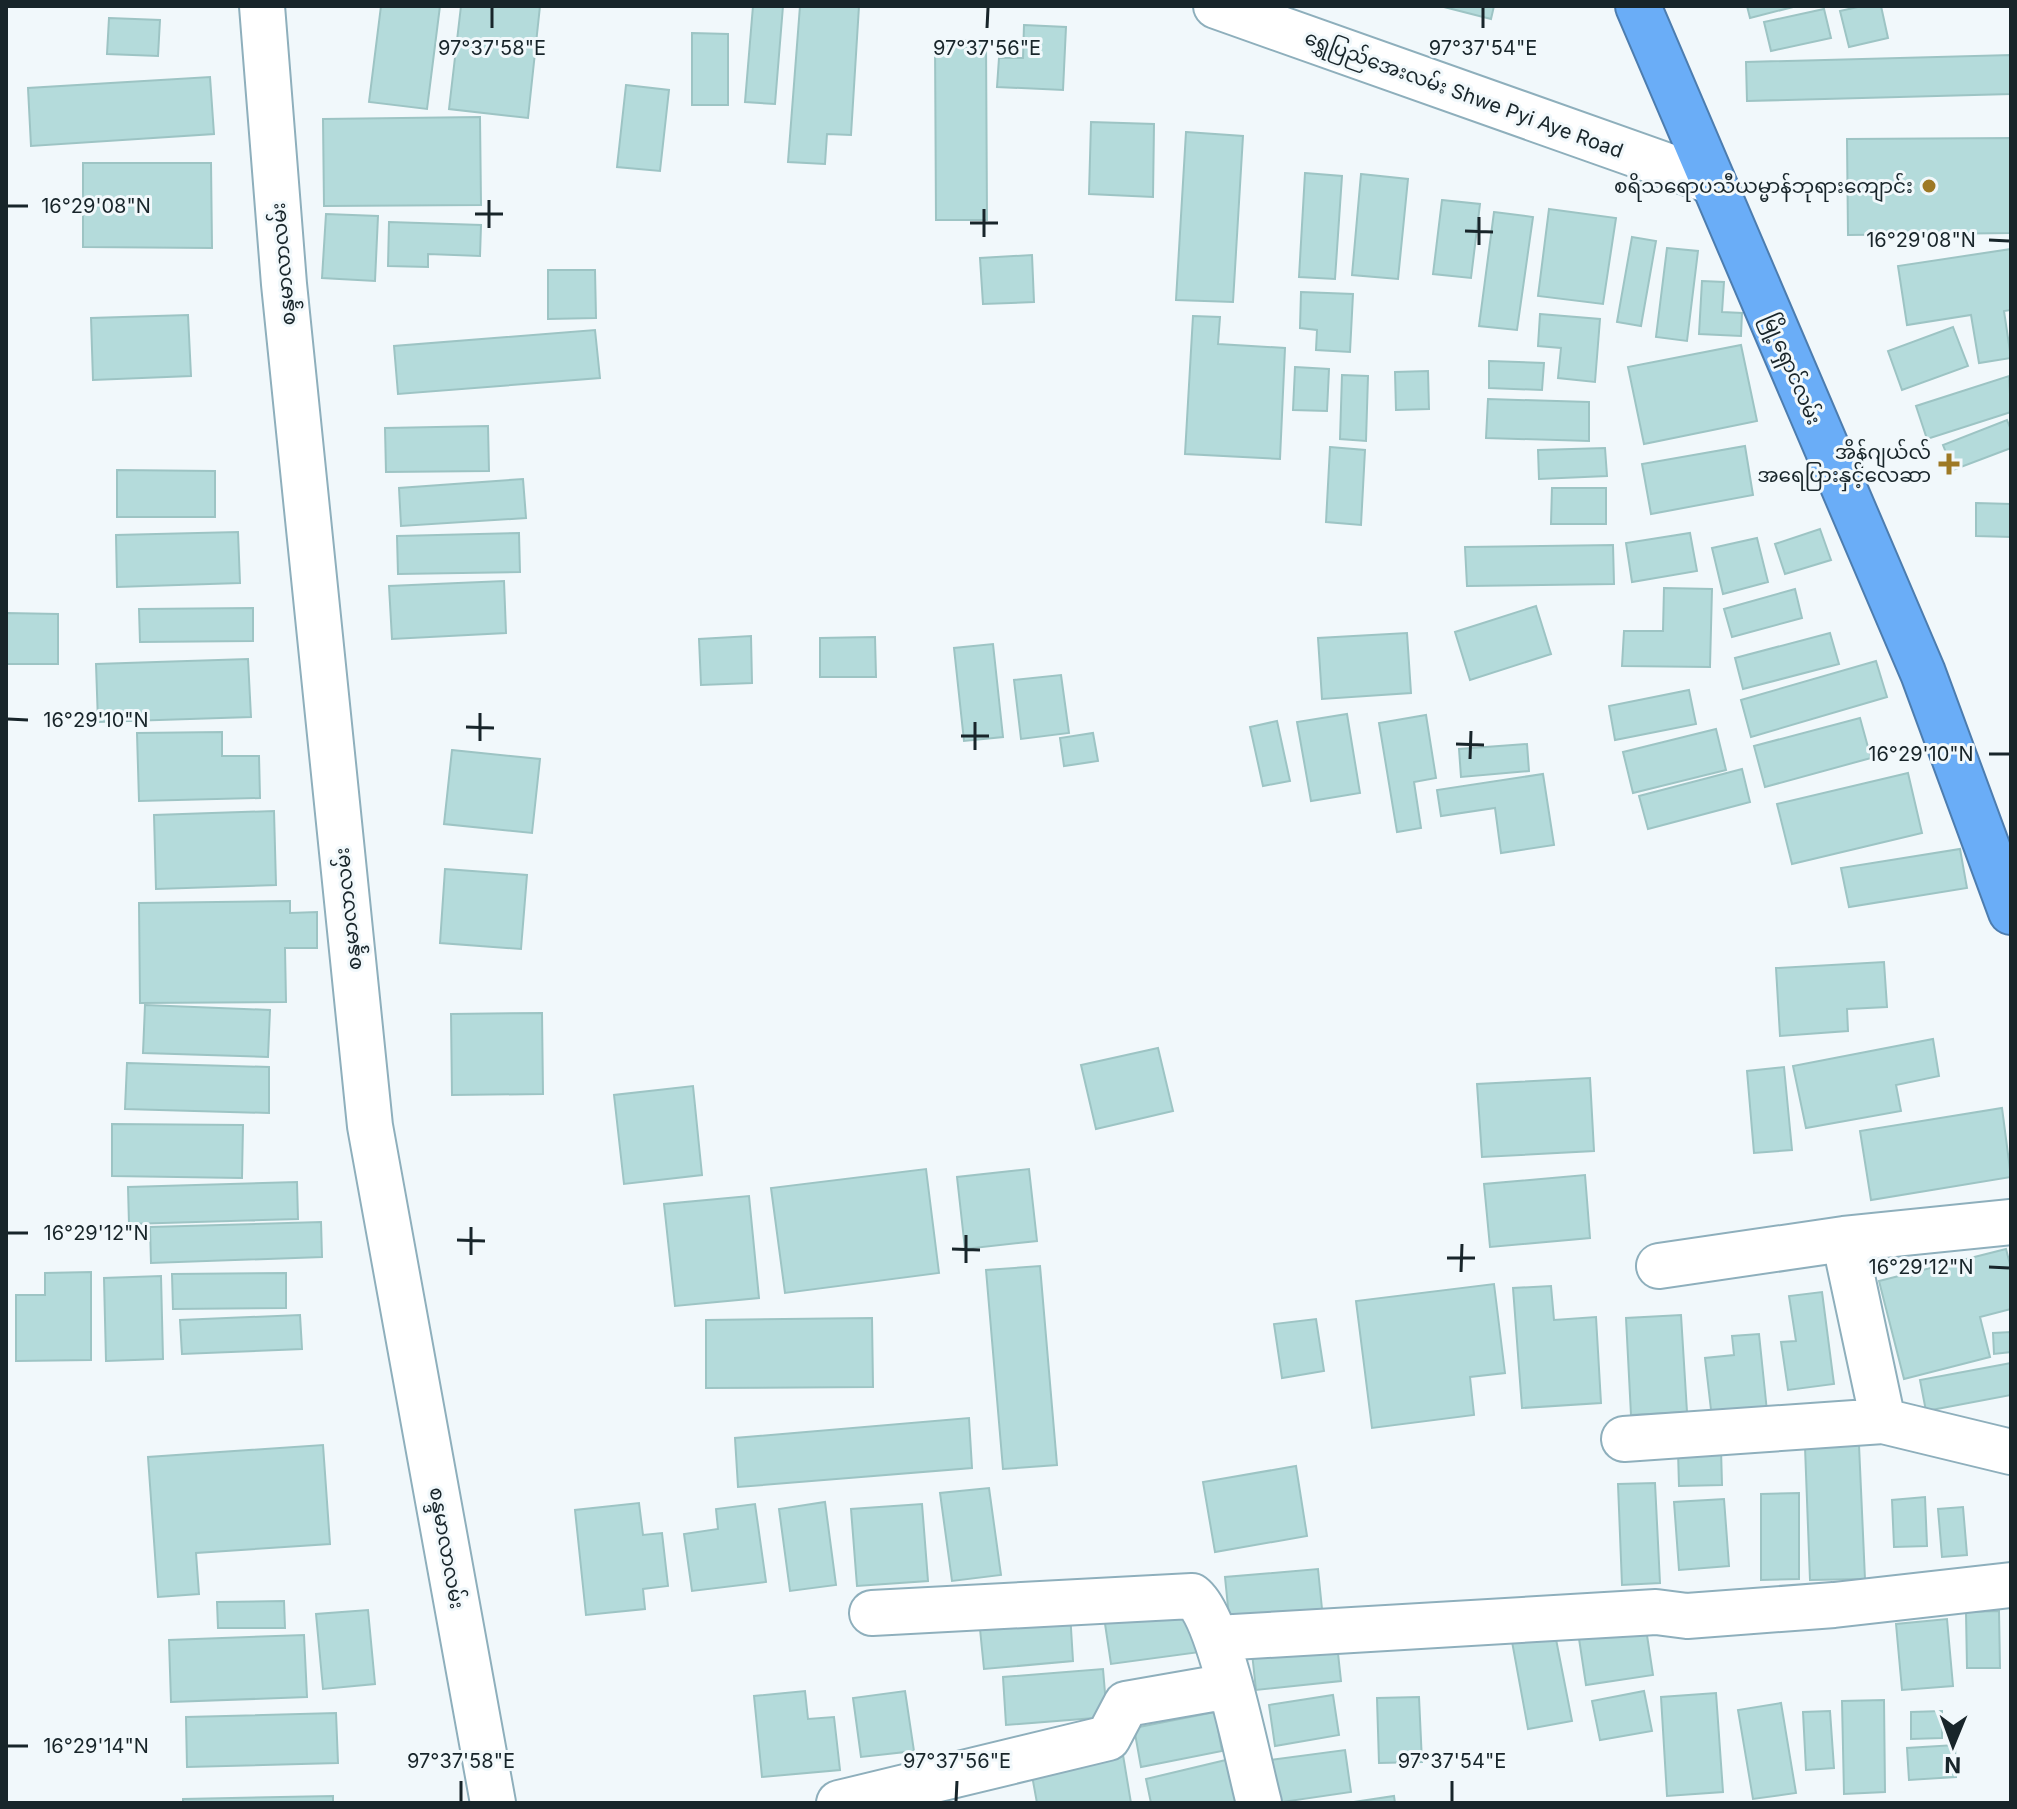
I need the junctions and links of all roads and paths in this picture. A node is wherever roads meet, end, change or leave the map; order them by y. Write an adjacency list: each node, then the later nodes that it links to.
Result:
1 (262, 6): 16 (street, စန္ဒမာလာလမ်း)
2 (1216, 6): 4 (street, ရွှေပြည်အေးလမ်း Shwe Pyi Aye Road)
3 (1638, 6): 4 (highway, မြို့ရှောင်လမ်း)
4 (1713, 182): 5 (highway, မြို့ရှောင်လမ်း)
5 (2011, 912)
6 (2011, 1222): 7 (street)
7 (1844, 1239): 8 (street); 9 (street)
8 (1659, 1266)
9 (1883, 1421): 10 (street); 11 (street)
10 (1624, 1439)
11 (2011, 1452)
12 (2011, 1585): 14 (street)
13 (872, 1613): 14 (street)
14 (1217, 1638): 15 (street)
15 (1229, 1686): 17 (street); 18 (street)
16 (493, 1803)
17 (839, 1803)
18 (1259, 1803)

